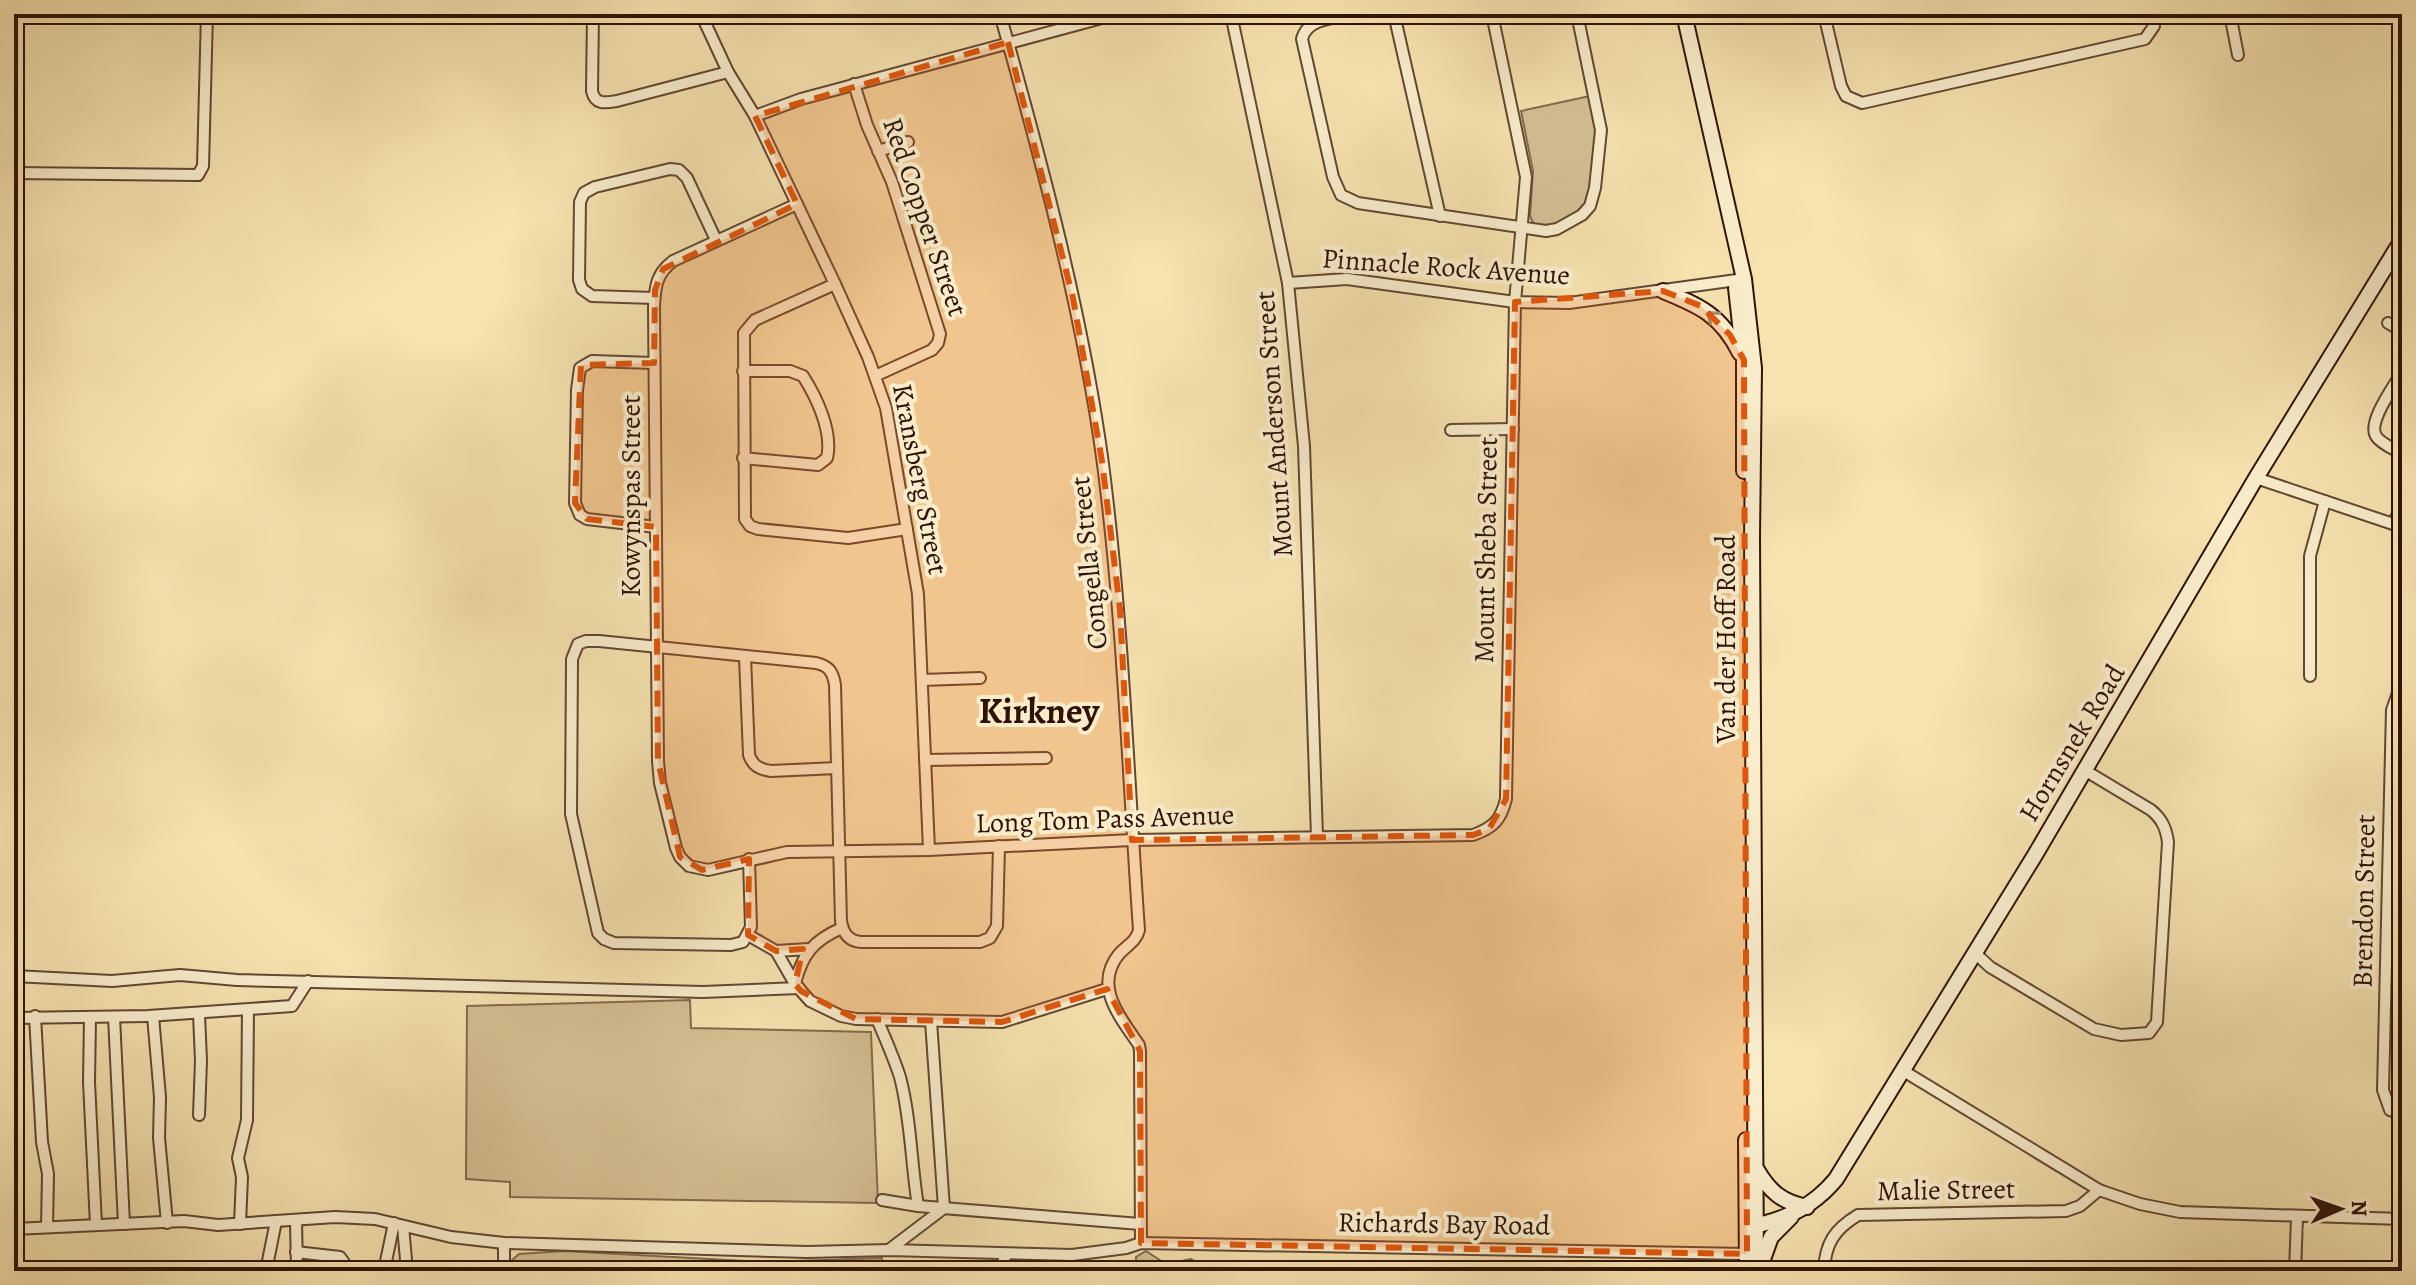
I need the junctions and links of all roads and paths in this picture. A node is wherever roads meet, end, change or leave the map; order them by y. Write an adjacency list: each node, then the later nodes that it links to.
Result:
1 (207, 14): 23 (street)
2 (593, 14): 18 (street)
3 (701, 14): 18 (street, Kransberg Street)
4 (1000, 14): 16 (street, Congella Street)
5 (1117, 14): 16 (street)
6 (1231, 14): 30 (street, Mount Anderson Street)
7 (1357, 14): 25 (street)
8 (1394, 14): 25 (street)
9 (1492, 14): 26 (street, Mount Sheba Street)
10 (1577, 14): 26 (street)
11 (1677, 14): 29 (main road, Van der Hoff Road)
12 (1684, 14): 29 (main road, Van der Hoff Road)
13 (1824, 14): 14 (street)
14 (2153, 14)
15 (2230, 14): 17 (street)
16 (1008, 42): 19 (street); 68 (street, Congella Street)
17 (2238, 55)
18 (728, 72): 20 (street, Kransberg Street)
19 (854, 84): 20 (street); 22 (street, Red Copper Street)
20 (755, 116): 24 (street, Kransberg Street)
21 (908, 142): 22 (street)
22 (878, 151): 41 (street, Red Copper Street)
23 (14, 173)
24 (797, 204): 27 (street, Kowynspas Street); 31 (street, Kransberg Street)
25 (1440, 216): 26 (street)
26 (1521, 229): 34 (street, Mount Sheba Street)
27 (716, 240): 33 (street, Kowynspas Street); 33 (street)
28 (2402, 240): 46 (main road, Hornsnek Road)
29 (1739, 279): 32 (street, Pinnacle Rock Avenue); 37 (main road, Van der Hoff Road); 97 (main road, Van der Hoff Road)
30 (1288, 283): 34 (street, Pinnacle Rock Avenue); 67 (street, Mount Anderson Street)
31 (835, 284): 39 (street); 41 (street, Kransberg Street)
32 (1663, 291): 34 (street, Pinnacle Rock Avenue); 37 (main road, one-way to 32)
33 (654, 298): 38 (street, Kowynspas Street)
34 (1515, 302): 42 (street, Mount Sheba Street)
35 (2388, 323): 36 (street)
36 (2402, 331)
37 (1744, 360): 113 (main road, Van der Hoff Road)
38 (654, 363): 52 (street, Kowynspas Street); 52 (street)
39 (743, 371): 45 (street); 45 (street)
40 (2402, 372): 44 (street)
41 (875, 376): 53 (street, Kransberg Street)
42 (1513, 429): 43 (street); 64 (street, Mount Sheba Street)
43 (1451, 430)
44 (2402, 454)
45 (743, 458): 53 (street)
46 (2256, 478): 49 (street); 63 (main road, Hornsnek Road)
47 (2402, 488): 48 (street)
48 (2402, 499)
49 (2325, 501): 51 (street); 56 (street)
50 (2402, 506): 51 (street)
51 (2398, 526)
52 (656, 527): 54 (street, Kowynspas Street)
53 (907, 529): 58 (street, Kransberg Street)
54 (656, 646): 55 (street); 73 (street, Kowynspas Street); 75 (street)
55 (745, 657): 62 (street); 62 (street)
56 (2310, 676)
57 (980, 678): 58 (street)
58 (922, 680): 61 (street, Kransberg Street)
59 (2400, 691): 65 (street, Brendon Street)
60 (1046, 758): 61 (street)
61 (925, 760): 71 (street, Kransberg Street)
62 (837, 768): 70 (street)
63 (2086, 771): 78 (main road, Hornsnek Road); 78 (street)
64 (1506, 799): 67 (street, Long Tom Pass Avenue)
65 (2389, 831): 66 (street); 79 (street, Brendon Street)
66 (2402, 831)
67 (1317, 837): 68 (street, Long Tom Pass Avenue)
68 (1132, 840): 69 (street, Long Tom Pass Avenue); 84 (street, Congella Street)
69 (999, 846): 71 (street, Long Tom Pass Avenue); 74 (street)
70 (839, 850): 71 (street, Long Tom Pass Avenue); 72 (street, Long Tom Pass Avenue); 74 (street)
71 (929, 850)
72 (749, 859): 73 (street, Long Tom Pass Avenue); 75 (street)
73 (689, 866)
74 (842, 928): 76 (street)
75 (748, 935): 77 (street)
76 (809, 949): 77 (street); 83 (street)
77 (776, 951): 83 (street)
78 (1975, 953): 94 (main road, Hornsnek Road)
79 (2387, 971): 80 (street); 95 (street, Brendon Street)
80 (2402, 971)
81 (14, 976): 82 (street)
82 (308, 981): 83 (street); 85 (street)
83 (797, 986): 92 (street)
84 (1107, 989): 93 (street); 110 (street)
85 (248, 1010): 86 (street); 109 (street)
86 (199, 1014): 88 (street); 96 (street)
87 (35, 1016): 89 (street); 91 (street); 114 (street)
88 (153, 1016): 90 (street); 107 (street)
89 (90, 1017): 90 (street); 111 (street)
90 (114, 1017): 108 (street)
91 (14, 1018)
92 (877, 1019): 93 (street); 100 (street)
93 (931, 1021): 101 (street)
94 (1902, 1070): 98 (street); 102 (main road, Hornsnek Road)
95 (2402, 1114)
96 (199, 1115)
97 (1755, 1166): 102 (main road); 113 (main road, Van der Hoff Road)
98 (2099, 1190): 103 (street); 131 (street, Malie Street)
99 (882, 1200): 100 (street)
100 (918, 1206): 101 (street)
101 (944, 1208): 110 (street); 118 (street)
102 (1801, 1210): 113 (main road, Hornsnek Road); 130 (main road)
103 (2297, 1218): 104 (street); 132 (street)
104 (2402, 1219)
105 (296, 1220): 106 (street, Richards Bay Road); 112 (street, Richards Bay Road); 119 (street)
106 (276, 1221): 109 (street, Richards Bay Road); 122 (street)
107 (167, 1223): 108 (street, Richards Bay Road); 109 (street, Richards Bay Road)
108 (124, 1224): 111 (street, Richards Bay Road)
109 (240, 1224)
110 (1140, 1224): 117 (street)
111 (96, 1225): 114 (street, Richards Bay Road)
112 (399, 1225): 116 (street, Richards Bay Road); 125 (street); 126 (street)
113 (1751, 1226): 121 (main road, Van der Hoff Road); 130 (main road, Van der Hoff Road)
114 (47, 1227): 115 (street, Richards Bay Road)
115 (14, 1229)
116 (504, 1243): 118 (street, Richards Bay Road); 127 (street)
117 (1141, 1243): 120 (street, Richards Bay Road); 121 (street, Richards Bay Road)
118 (889, 1250): 120 (street, Richards Bay Road)
119 (296, 1252): 123 (street); 124 (street)
120 (1006, 1254): 128 (street)
121 (1747, 1254): 129 (main road, Van der Hoff Road)
122 (266, 1271)
123 (297, 1271)
124 (350, 1271)
125 (384, 1271)
126 (407, 1271)
127 (504, 1271)
128 (1000, 1271)
129 (1747, 1271)
130 (1758, 1271)
131 (1824, 1271)
132 (2295, 1271)

